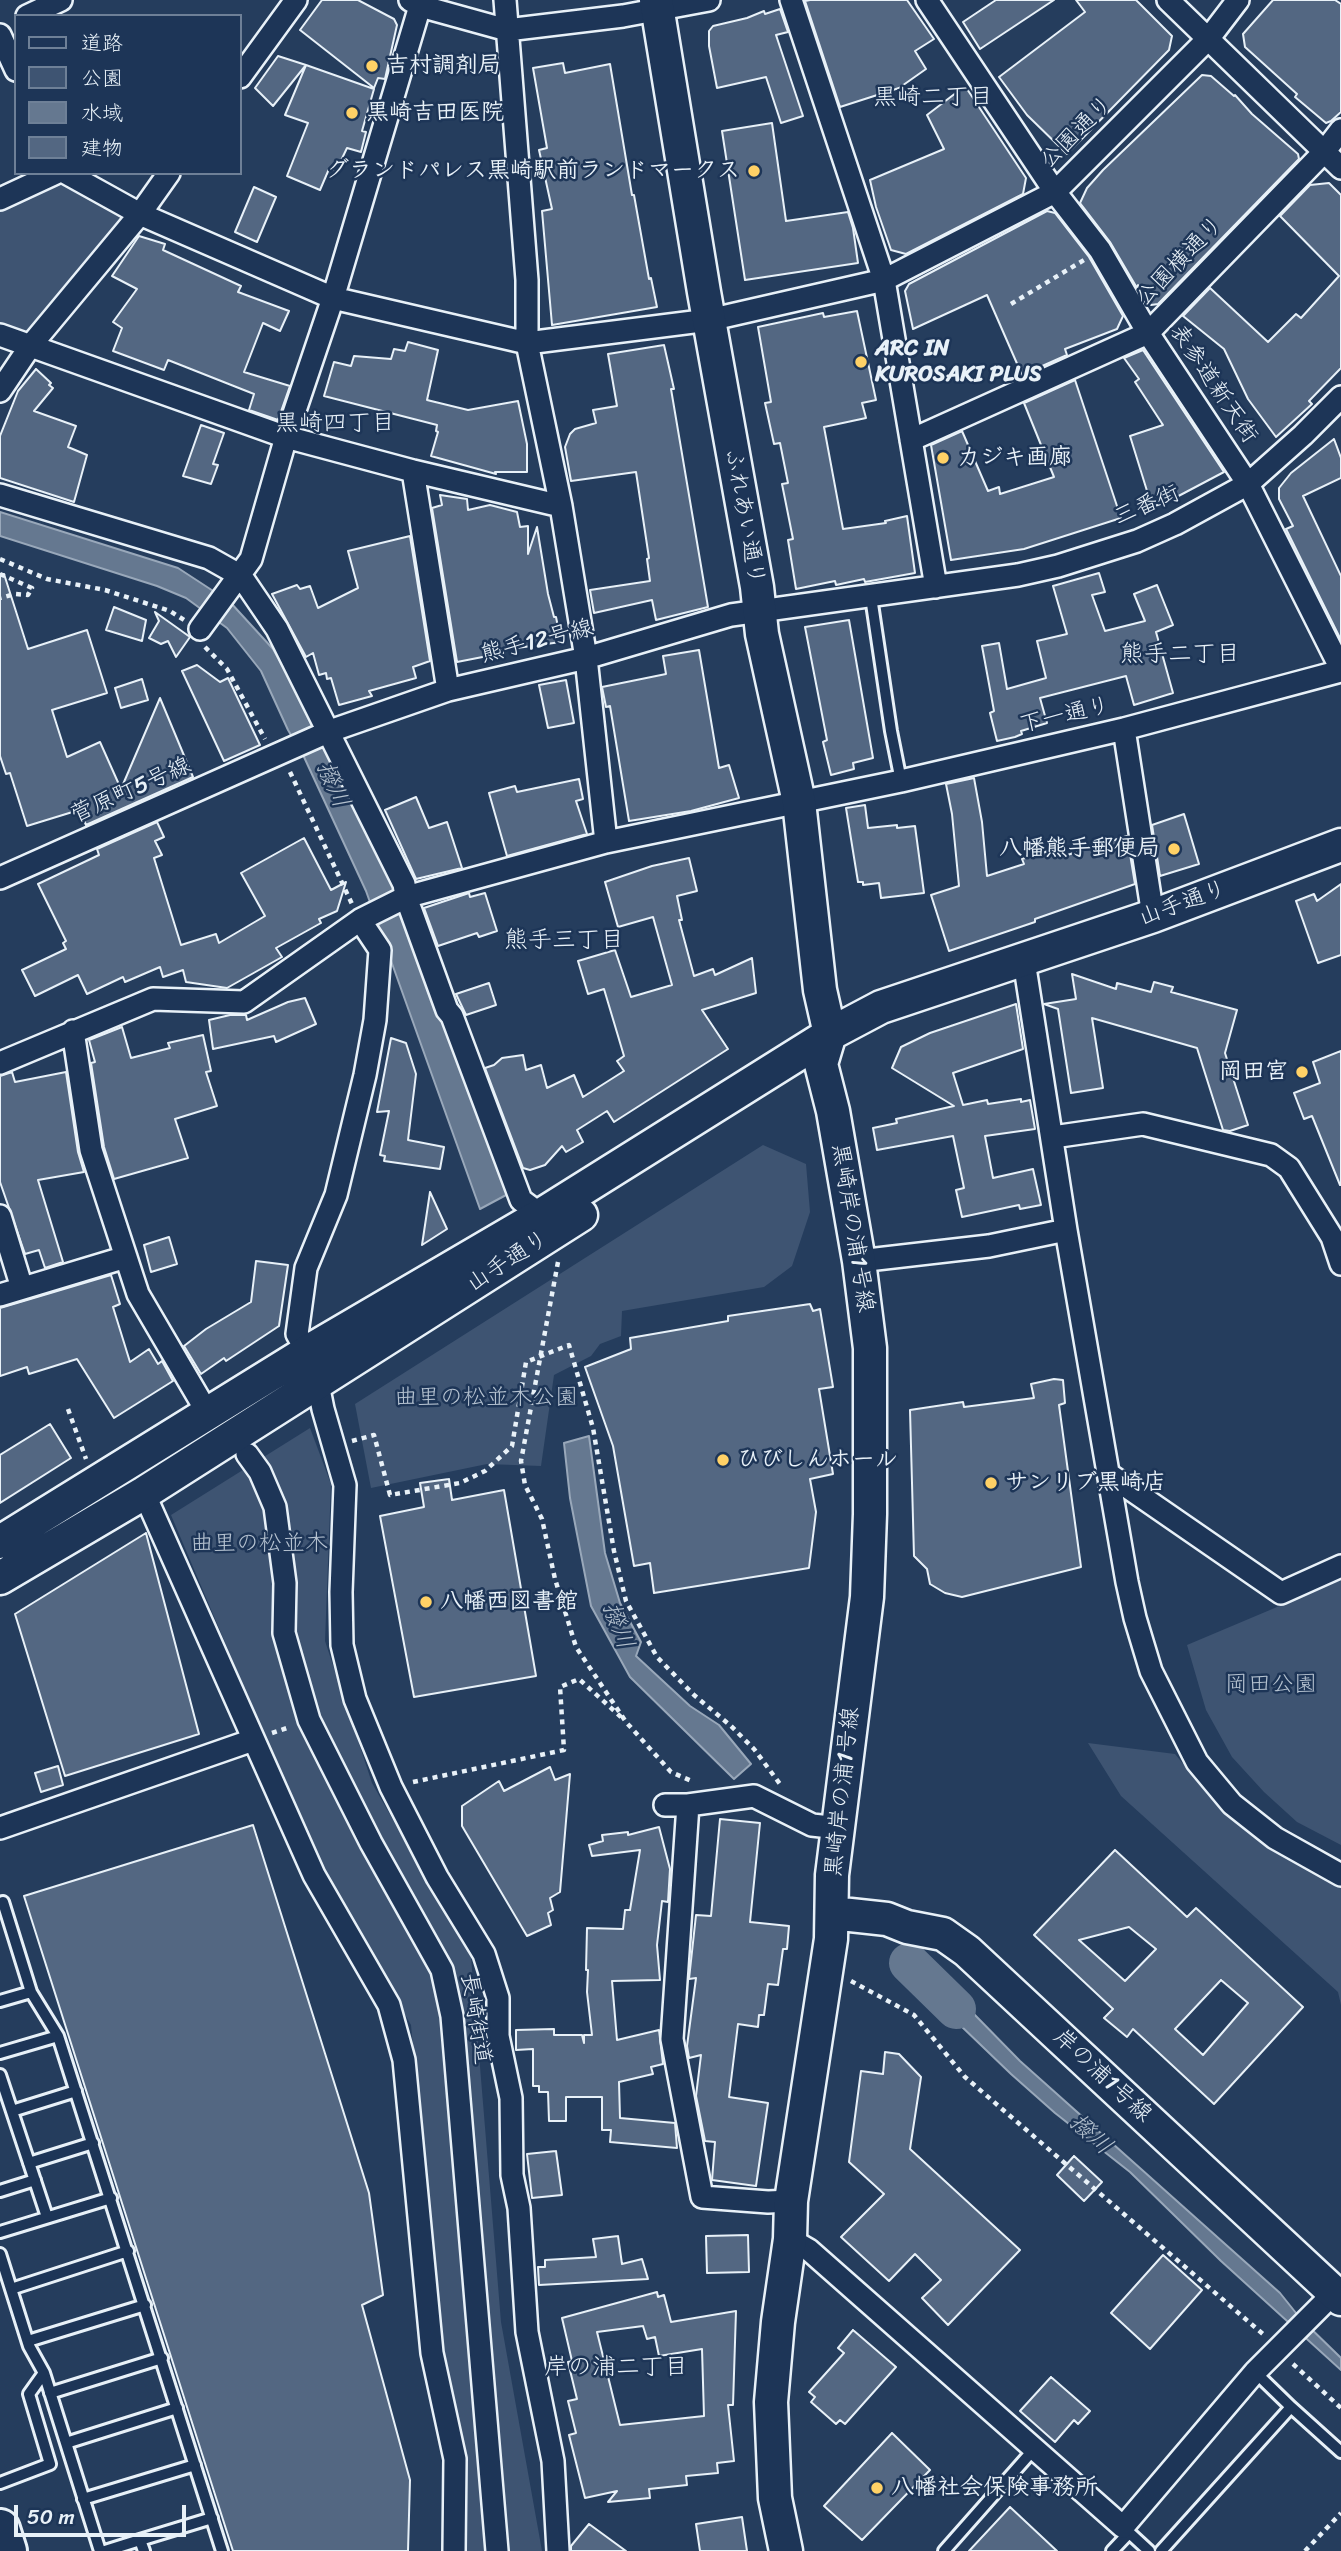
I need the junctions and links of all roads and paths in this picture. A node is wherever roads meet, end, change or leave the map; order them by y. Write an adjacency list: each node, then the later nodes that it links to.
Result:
1 (61, 0): 11 (street)
2 (296, 0): 16 (street)
3 (505, 0): 12 (street)
4 (709, 0): 10 (street)
5 (790, 0): 27 (street)
6 (927, 0): 23 (street, 表参道新天街)
7 (1168, 0): 14 (street)
8 (1238, 0): 14 (street, 公園通り)
9 (415, 3): 12 (street); 28 (street)
10 (657, 5): 12 (street); 30 (street, ふれあい通り)
11 (31, 14)
12 (507, 30): 33 (street)
13 (0, 35): 15 (street)
14 (1209, 37): 18 (street); 23 (street, 公園通り)
15 (14, 66)
16 (242, 74)
17 (1341, 130): 18 (street, 公園横通り)
18 (1324, 152): 19 (street); 31 (street, 公園横通り)
19 (1341, 168)
20 (51, 175): 24 (street)
21 (70, 175): 25 (street)
22 (168, 175): 25 (street)
23 (1055, 192): 26 (street, 表参道新天街); 27 (street, 公園通り)
24 (0, 199)
25 (139, 214): 28 (street); 34 (street)
26 (1100, 250): 29 (path); 31 (street, 表参道新天街)
27 (884, 280): 30 (street, 公園通り); 38 (street)
28 (333, 298): 33 (street); 37 (street)
29 (1011, 304)
30 (709, 320): 33 (street, 公園通り); 49 (street, ふれあい通り)
31 (1148, 333): 38 (street, 公園横通り); 40 (street, 表参道新天街)
32 (0, 335): 34 (street)
33 (527, 343): 42 (street)
34 (31, 345): 35 (street); 37 (street)
35 (0, 391)
36 (1341, 397): 40 (street, 三番街)
37 (286, 437): 39 (street); 45 (street)
38 (911, 439): 46 (street)
39 (413, 471): 42 (street); 53 (street)
40 (1248, 484): 46 (street, 三番街); 52 (street, 表参道新天街)
41 (0, 495): 45 (street)
42 (561, 506): 51 (street)
43 (0, 559): 50 (path)
44 (0, 574): 48 (path)
45 (236, 583): 50 (street); 55 (street)
46 (936, 587): 47 (street, 三番街)
47 (871, 597): 49 (street, 三番街); 57 (lane)
48 (0, 598)
49 (759, 611): 51 (street, 熊手12号線); 58 (street, ふれあい通り)
50 (204, 625): 56 (path)
51 (586, 658): 53 (street, 熊手12号線); 59 (street)
52 (1341, 670): 54 (street, 下一通り)
53 (448, 690): 55 (street, 熊手12号線)
54 (1124, 729): 57 (street, 下一通り); 63 (street)
55 (330, 731): 56 (street, 菅原町5号線); 62 (street)
56 (279, 753): 61 (street, 菅原町5号線); 64 (path)
57 (901, 781): 58 (street, 下一通り)
58 (799, 802): 59 (street, 下一通り); 67 (street, ふれあい通り)
59 (606, 842): 62 (street, 下一通り)
60 (1341, 845): 63 (street, 山手通り)
61 (0, 878)
62 (406, 897): 64 (street, 下一通り); 71 (street)
63 (1153, 916): 65 (street, 山手通り)
64 (360, 920): 66 (street, 下一通り); 80 (street)
65 (1024, 961): 67 (street, 山手通り); 69 (street, 山手通り); 70 (street)
66 (73, 1031): 68 (street, 下一通り); 75 (street)
67 (830, 1034): 69 (street); 71 (street, 山手通り)
68 (0, 1063)
69 (821, 1064): 76 (street, 黒崎岸の浦1号線); 82 (street, 山手通り)
70 (1053, 1138): 73 (street); 77 (street)
71 (541, 1215): 80 (street, 山手通り)
72 (0, 1216): 78 (street)
73 (1066, 1230): 76 (street); 88 (street)
74 (559, 1255): 81 (path)
75 (126, 1257): 78 (street); 84 (street)
76 (859, 1261): 103 (street, 黒崎岸の浦1号線)
77 (1341, 1264)
78 (22, 1289): 79 (street)
79 (0, 1295)
80 (307, 1352): 82 (street); 84 (street, 山手通り)
81 (541, 1357): 85 (path); 93 (path); 99 (path)
82 (318, 1384): 85 (street); 89 (street, 山手通り)
83 (68, 1409): 87 (path)
84 (207, 1412): 90 (street, 山手通り)
85 (334, 1447): 97 (street)
86 (247, 1454): 154 (street, 長崎街道)
87 (87, 1463)
88 (1110, 1475): 91 (street); 104 (street)
89 (144, 1493): 92 (street, 山手通り); 94 (street)
90 (0, 1542)
91 (1341, 1566)
92 (0, 1578)
93 (626, 1722): 96 (path); 97 (path)
94 (253, 1741): 102 (street); 153 (street)
95 (770, 1784): 98 (path)
96 (701, 1785)
97 (391, 1787): 155 (street)
98 (779, 1788)
99 (787, 1793)
100 (665, 1805): 101 (street)
101 (688, 1805): 103 (street); 120 (street)
102 (0, 1828)
103 (839, 1828): 106 (street, 黒崎岸の浦1号線)
104 (1341, 1875)
105 (3, 1902): 108 (lane)
106 (832, 1913): 120 (street, 黒崎岸の浦1号線); 127 (street, 岸の浦1号線)
107 (847, 1979): 130 (path)
108 (31, 1992): 109 (lane); 110 (lane)
109 (0, 2001)
110 (58, 2036): 111 (lane); 113 (lane)
111 (0, 2053)
112 (0, 2075): 114 (lane)
113 (76, 2091): 114 (lane); 115 (lane)
114 (12, 2110): 116 (lane)
115 (93, 2143): 116 (lane); 119 (lane)
116 (29, 2163): 117 (lane)
117 (35, 2180): 118 (lane); 121 (lane)
118 (0, 2191)
119 (111, 2198): 121 (lane); 124 (lane)
120 (791, 2200): 123 (street, 黒崎岸の浦1号線)
121 (47, 2217): 122 (lane)
122 (0, 2232)
123 (790, 2239): 139 (street); 156 (street, 黒崎岸の浦1号線)
124 (128, 2251): 126 (lane); 128 (lane)
125 (0, 2254): 126 (lane)
126 (11, 2289): 129 (lane)
127 (1330, 2301): 130 (street)
128 (145, 2305): 129 (lane); 131 (lane)
129 (28, 2341): 133 (lane)
130 (1279, 2347): 132 (street); 137 (path)
131 (162, 2358): 134 (lane); 136 (lane)
132 (1255, 2372): 135 (lane); 147 (street)
133 (44, 2373): 134 (lane); 142 (lane)
134 (50, 2393): 138 (lane)
135 (1291, 2407): 140 (lane); 160 (lane)
136 (177, 2408): 138 (lane); 141 (lane)
137 (1341, 2408)
138 (66, 2443): 143 (lane)
139 (1035, 2448): 147 (street); 157 (lane)
140 (1341, 2452)
141 (195, 2465): 143 (lane); 145 (lane)
142 (0, 2483)
143 (83, 2499): 150 (lane)
144 (1341, 2513): 161 (path)
145 (212, 2518): 148 (lane); 152 (lane)
146 (0, 2529): 149 (highway)
147 (1126, 2530): 158 (lane); 159 (lane)
148 (142, 2546): 151 (lane)
149 (7, 2551)
150 (100, 2551)
151 (106, 2551)
152 (222, 2551)
153 (454, 2551)
154 (497, 2551)
155 (558, 2551)
156 (786, 2551)
157 (944, 2551)
158 (1112, 2551)
159 (1149, 2551)
160 (1161, 2551)
161 (1305, 2551)

